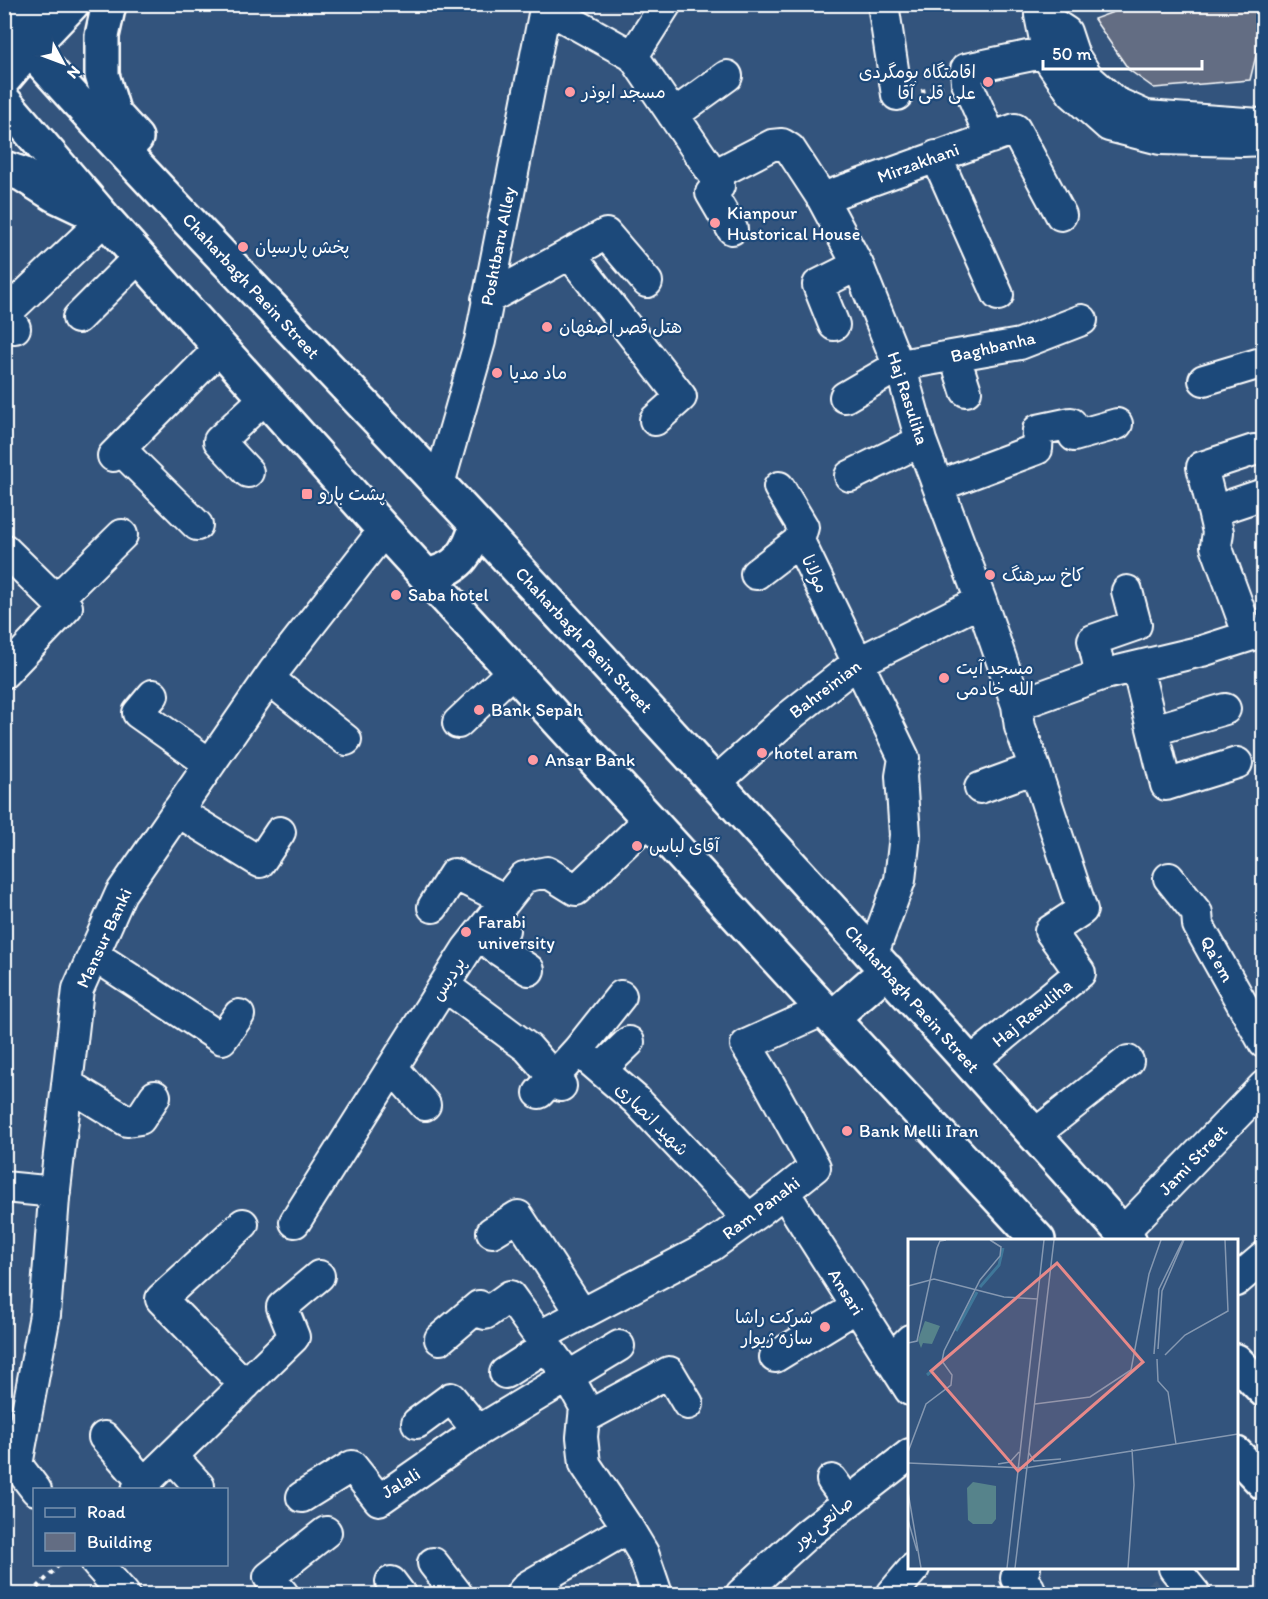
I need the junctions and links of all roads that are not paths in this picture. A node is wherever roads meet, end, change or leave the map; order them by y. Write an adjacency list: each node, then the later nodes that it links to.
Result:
1 (72, 4): 7 (main road)
2 (109, 4): 28 (main road)
3 (666, 4): 9 (street)
4 (883, 4): 12 (street)
5 (545, 6): 9 (street); 30 (street, Poshtbaru Alley)
6 (1041, 10): 8 (street); 16 (street)
7 (16, 26): 11 (main road); 28 (main road, Chaharbagh Paein Street)
8 (1047, 52): 15 (street); 16 (street)
9 (633, 56): 14 (street)
10 (727, 76): 14 (street)
11 (4, 79)
12 (897, 95)
13 (4, 101): 22 (main road)
14 (673, 115): 19 (street)
15 (1003, 133): 17 (street, Mirzakhani); 21 (street)
16 (1258, 138)
17 (936, 156): 20 (street, Mirzakhani); 29 (street)
18 (4, 168): 22 (main road)
19 (714, 175): 20 (street, Haj Rasuliha); 23 (street)
20 (822, 198): 26 (street, Haj Rasuliha)
21 (1061, 215)
22 (105, 219): 25 (main road); 34 (street)
23 (732, 229)
24 (570, 254): 27 (street); 30 (street); 43 (street)
25 (140, 256): 31 (street); 35 (main road)
26 (858, 266): 33 (street); 38 (street, Haj Rasuliha)
27 (647, 282)
28 (252, 289): 49 (main road, Chaharbagh Paein Street)
29 (998, 295)
30 (488, 299): 49 (street, Poshtbaru Alley)
31 (78, 318)
32 (1082, 320): 36 (street, Baghbanha)
33 (834, 325)
34 (15, 327)
35 (220, 348): 42 (main road); 54 (street)
36 (955, 357): 38 (street, Baghbanha); 40 (street)
37 (1263, 363): 39 (street)
38 (900, 365): 41 (street); 45 (street, Haj Rasuliha)
39 (1204, 380)
40 (966, 391)
41 (844, 397)
42 (265, 398): 47 (street); 56 (main road)
43 (655, 420)
44 (1117, 424): 50 (street)
45 (921, 441): 48 (street); 50 (street, Haj Rasuliha)
46 (1254, 450): 53 (street)
47 (248, 472)
48 (850, 476)
49 (439, 484): 55 (main road, Chaharbagh Paein Street)
50 (938, 486): 64 (street, Haj Rasuliha)
51 (778, 487): 58 (street, مولانا)
52 (1263, 494): 53 (street)
53 (1213, 511): 66 (street)
54 (197, 525)
55 (477, 525): 61 (main road); 80 (main road, Chaharbagh Paein Street)
56 (384, 530): 61 (main road); 70 (street, Mansur Banki)
57 (122, 535): 63 (street)
58 (799, 541): 60 (street); 65 (street, مولانا)
59 (4, 549): 63 (street)
60 (756, 574)
61 (426, 576): 67 (main road)
62 (1127, 591): 69 (street)
63 (56, 600): 68 (street)
64 (981, 601): 65 (street, Bahreinian); 72 (street, Haj Rasuliha)
65 (857, 663): 80 (street, Bahreinian); 89 (street, مولانا)
66 (1137, 667): 69 (street); 75 (street)
67 (514, 670): 74 (street); 83 (main road)
68 (4, 673)
69 (1101, 675): 72 (street)
70 (269, 679): 76 (street); 78 (street, Mansur Banki)
71 (153, 695): 78 (street)
72 (1017, 705): 79 (street, Haj Rasuliha)
73 (1225, 709): 75 (street)
74 (458, 723)
75 (1154, 730): 77 (street)
76 (346, 741)
77 (1237, 763)
78 (210, 764): 82 (street, Mansur Banki)
79 (1035, 768): 81 (street); 99 (street, Haj Rasuliha)
80 (716, 782): 89 (main road, Chaharbagh Paein Street)
81 (980, 788)
82 (177, 811): 84 (street); 88 (street, Mansur Banki)
83 (649, 820): 87 (street, پردیس); 93 (main road)
84 (280, 832)
85 (1169, 878): 96 (street, Qa'em)
86 (433, 907): 87 (street)
87 (498, 910): 90 (street); 91 (street, پردیس)
88 (94, 955): 94 (street); 102 (street, Mansur Banki)
89 (880, 962): 93 (main road); 99 (main road, Chaharbagh Paein Street)
90 (529, 970)
91 (445, 986): 97 (street); 100 (street, پردیس)
92 (621, 996): 97 (street)
93 (828, 1014): 109 (street, Ram Panahi); 115 (main road)
94 (240, 1015)
95 (629, 1042): 101 (street)
96 (1263, 1043)
97 (578, 1050): 101 (street, شهید انصاری)
98 (1128, 1061): 106 (street)
99 (970, 1063): 106 (main road, Chaharbagh Paein Street)
100 (393, 1068): 105 (street); 111 (street, پردیس)
101 (601, 1070): 110 (street, شهید انصاری)
102 (67, 1084): 104 (street); 108 (street, Mansur Banki)
103 (1263, 1086): 114 (street, Jami Street)
104 (155, 1096)
105 (425, 1105)
106 (1034, 1135): 114 (main road, Chaharbagh Paein Street)
107 (4, 1187): 108 (street)
108 (55, 1192): 144 (street, Mansur Banki)
109 (784, 1192): 110 (street, Ram Panahi); 120 (street, Ansari)
110 (749, 1219): 121 (street, Ram Panahi)
111 (295, 1222)
112 (243, 1224): 130 (street)
113 (492, 1232): 118 (street)
114 (1125, 1237)
115 (1037, 1239)
116 (1263, 1257): 119 (street)
117 (320, 1276): 130 (street)
118 (528, 1277): 121 (street); 122 (street); 123 (street)
119 (1238, 1279)
120 (855, 1308): 124 (street, Ansari); 125 (street)
121 (582, 1314): 123 (street, Ram Panahi)
122 (440, 1339)
123 (543, 1341): 127 (street, Ram Panahi); 128 (street)
124 (900, 1350): 131 (street, Ansari)
125 (775, 1357)
126 (1238, 1362): 132 (main road)
127 (505, 1373)
128 (568, 1376): 129 (street, Jalali); 134 (street); 136 (street, Jalali)
129 (650, 1382): 133 (street); 134 (street)
130 (245, 1385): 139 (street)
131 (908, 1386)
132 (1263, 1390)
133 (688, 1404)
134 (584, 1418): 146 (street)
135 (417, 1423): 136 (street)
136 (478, 1431): 145 (street, Jalali)
137 (104, 1437): 142 (street)
138 (908, 1455): 154 (street, صانعی پور)
139 (172, 1456): 142 (street); 143 (street)
140 (1238, 1456): 141 (main road)
141 (1263, 1483)
142 (141, 1486)
143 (199, 1486)
144 (34, 1488)
145 (302, 1497)
146 (628, 1528): 157 (street); 158 (street)
147 (326, 1532): 153 (street)
148 (433, 1563): 156 (street)
149 (99, 1566): 155 (street)
150 (913, 1569): 159 (street)
151 (1024, 1569): 160 (street)
152 (1175, 1569): 161 (street)
153 (273, 1572)
154 (758, 1589)
155 (124, 1594)
156 (457, 1594)
157 (521, 1594)
158 (657, 1594)
159 (892, 1594)
160 (1029, 1594)
161 (1195, 1594)

